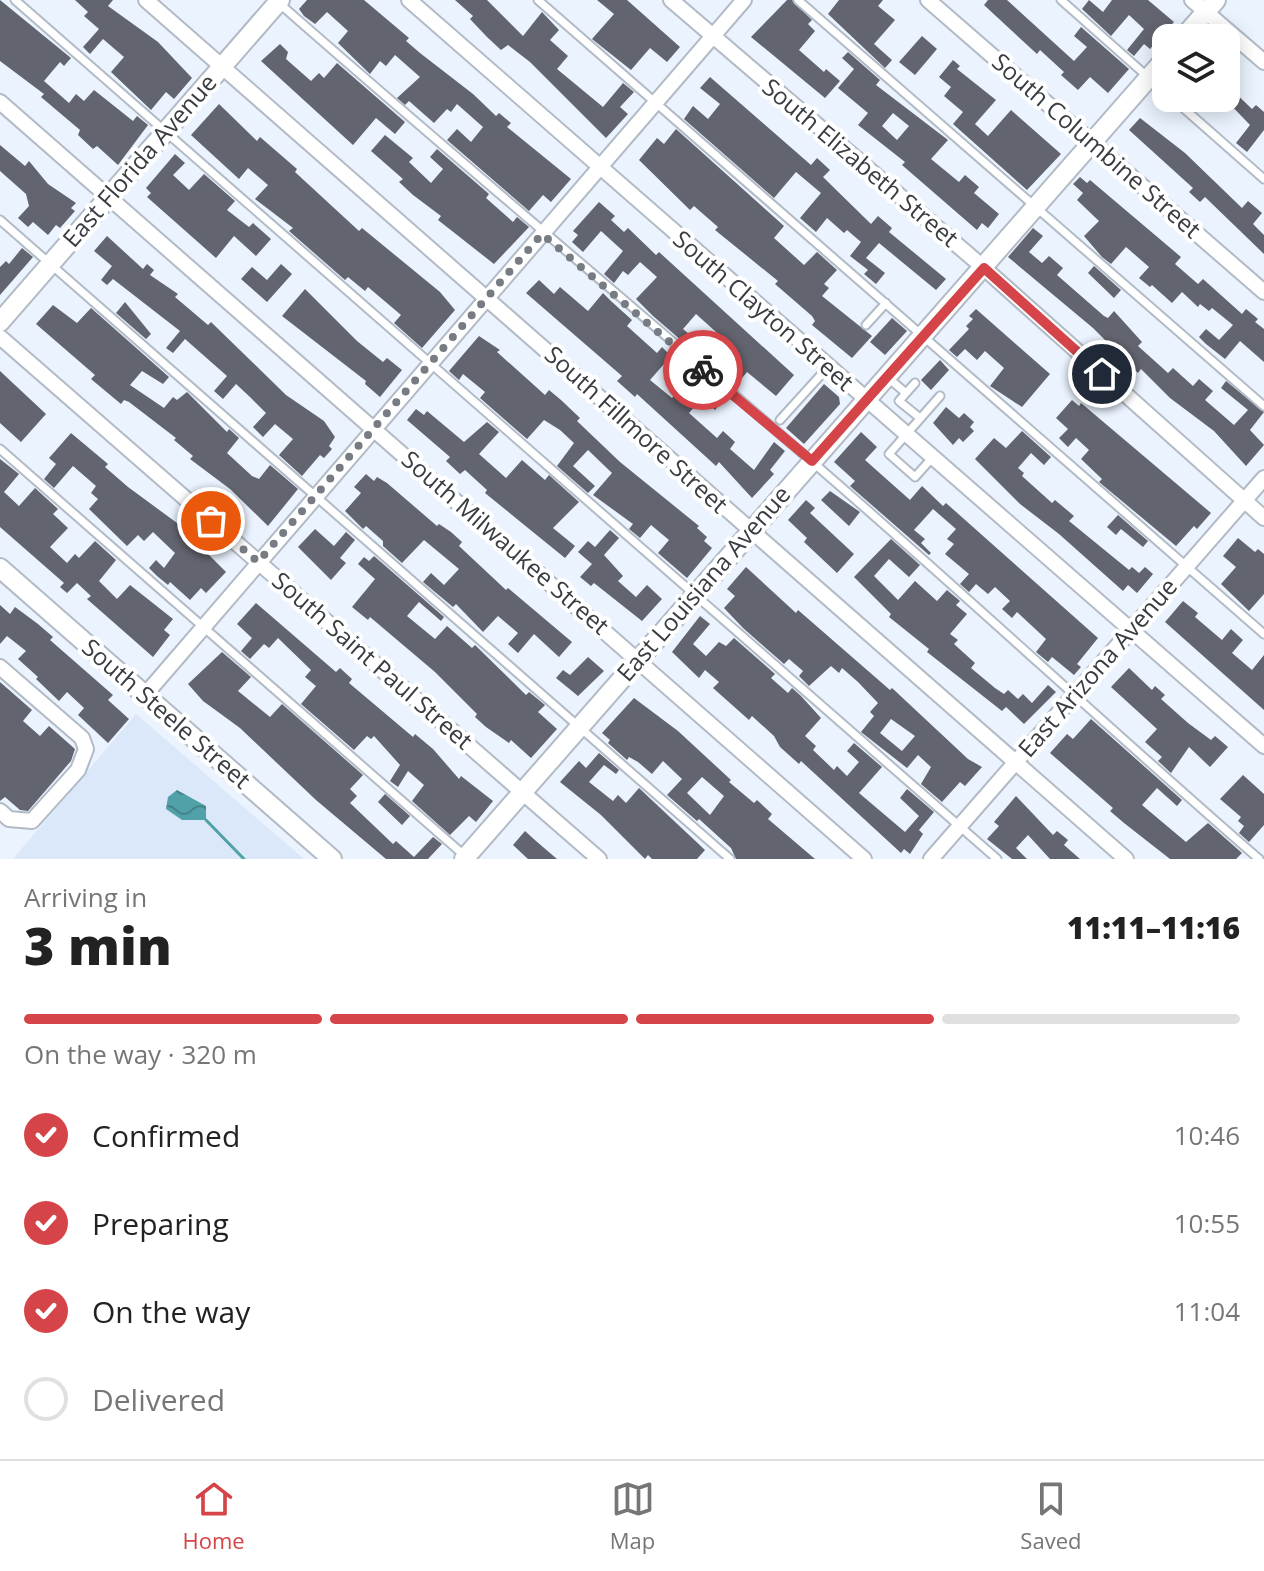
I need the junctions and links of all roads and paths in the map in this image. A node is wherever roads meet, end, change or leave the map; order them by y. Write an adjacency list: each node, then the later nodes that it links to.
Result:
1 (15, 0): 22 (lane)
2 (146, 0): 15 (street, South Fillmore Street)
3 (409, 0): 24 (street, South Clayton Street)
4 (538, 0): 20 (lane)
5 (671, 0): 13 (street, South Elizabeth Street)
6 (744, 0): 13 (street)
7 (798, 0): 27 (lane)
8 (928, 0): 23 (street, South Columbine Street)
9 (1061, 0): 17 (lane)
10 (278, 1): 15 (street, East Florida Avenue); 29 (lane)
11 (1205, 4): 12 (street); 14 (street)
12 (1192, 24)
13 (712, 36): 20 (street); 31 (street, South Elizabeth Street)
14 (1264, 62)
15 (222, 67): 22 (street, East Florida Avenue); 33 (street, South Fillmore Street)
16 (1152, 74): 17 (street, East Louisiana Avenue)
17 (1149, 78): 18 (lane); 23 (street, East Louisiana Avenue)
18 (1152, 81)
19 (0, 102): 26 (street, South Milwaukee Street)
20 (655, 103): 24 (street); 34 (lane)
21 (1188, 112): 25 (lane)
22 (165, 133): 26 (street, East Florida Avenue); 39 (lane)
23 (1091, 144): 27 (street, East Louisiana Avenue); 32 (street, South Columbine Street)
24 (600, 168): 29 (street); 40 (street, South Clayton Street)
25 (1264, 179)
26 (108, 198): 30 (street, East Florida Avenue); 49 (street, South Milwaukee Street)
27 (1035, 208): 31 (street, East Louisiana Avenue); 46 (lane)
28 (0, 220): 30 (lane)
29 (542, 234): 33 (street); 53 (lane)
30 (50, 264): 35 (street, East Florida Avenue); 55 (lane)
31 (984, 268): 37 (street, East Louisiana Avenue); 56 (street, South Elizabeth Street)
32 (1264, 292)
33 (486, 297): 39 (street); 58 (street, South Fillmore Street)
34 (886, 303): 36 (lane); 37 (lane)
35 (0, 322)
36 (866, 325)
37 (923, 335): 41 (street, East Louisiana Avenue); 60 (lane)
38 (0, 337): 59 (street, South Saint Paul Street)
39 (427, 364): 49 (street); 62 (lane)
40 (828, 367): 45 (street, South Clayton Street); 48 (lane)
41 (887, 377): 43 (lane); 45 (street, East Louisiana Avenue)
42 (915, 383): 43 (lane)
43 (906, 393): 47 (lane)
44 (940, 396): 47 (lane)
45 (866, 400): 50 (street, South Clayton Street); 53 (street, East Louisiana Avenue)
46 (1264, 406)
47 (920, 418): 50 (lane)
48 (780, 420)
49 (374, 429): 55 (street); 66 (street, South Milwaukee Street)
50 (906, 435): 52 (street, South Clayton Street); 52 (lane)
51 (0, 449): 63 (lane)
52 (932, 458): 64 (street, South Clayton Street)
53 (812, 461): 58 (street, East Louisiana Avenue); 69 (lane)
54 (1264, 478): 56 (street, East Arizona Avenue)
55 (317, 494): 59 (street); 70 (lane)
56 (1244, 501): 57 (street, South Elizabeth Street); 60 (street, East Arizona Avenue)
57 (1264, 518)
58 (749, 530): 62 (street, East Louisiana Avenue); 72 (street, South Fillmore Street)
59 (258, 562): 63 (street); 73 (street, South Saint Paul Street)
60 (1186, 567): 64 (street, East Arizona Avenue); 65 (lane)
61 (0, 568): 68 (street, South Steele Street)
62 (693, 596): 66 (street, East Louisiana Avenue); 75 (lane)
63 (203, 627): 68 (street); 76 (lane)
64 (1130, 632): 69 (street, East Arizona Avenue); 71 (street, South Clayton Street)
65 (1264, 634)
66 (639, 659): 70 (street, East Louisiana Avenue); 80 (street, South Milwaukee Street)
67 (0, 667): 74 (street)
68 (145, 695): 77 (street, South Steele Street)
69 (1073, 697): 72 (street, East Arizona Avenue); 84 (lane)
70 (581, 725): 73 (street, East Louisiana Avenue); 79 (lane)
71 (1264, 746)
72 (1016, 762): 75 (street, East Arizona Avenue); 83 (street, South Fillmore Street)
73 (522, 792): 76 (street, East Louisiana Avenue); 78 (street, South Saint Paul Street)
74 (0, 811)
75 (960, 826): 81 (street, East Arizona Avenue); 82 (lane)
76 (466, 858)
77 (332, 859)
78 (599, 859)
79 (730, 859)
80 (864, 859)
81 (931, 859)
82 (997, 859)
83 (1126, 859)
84 (1259, 859)

